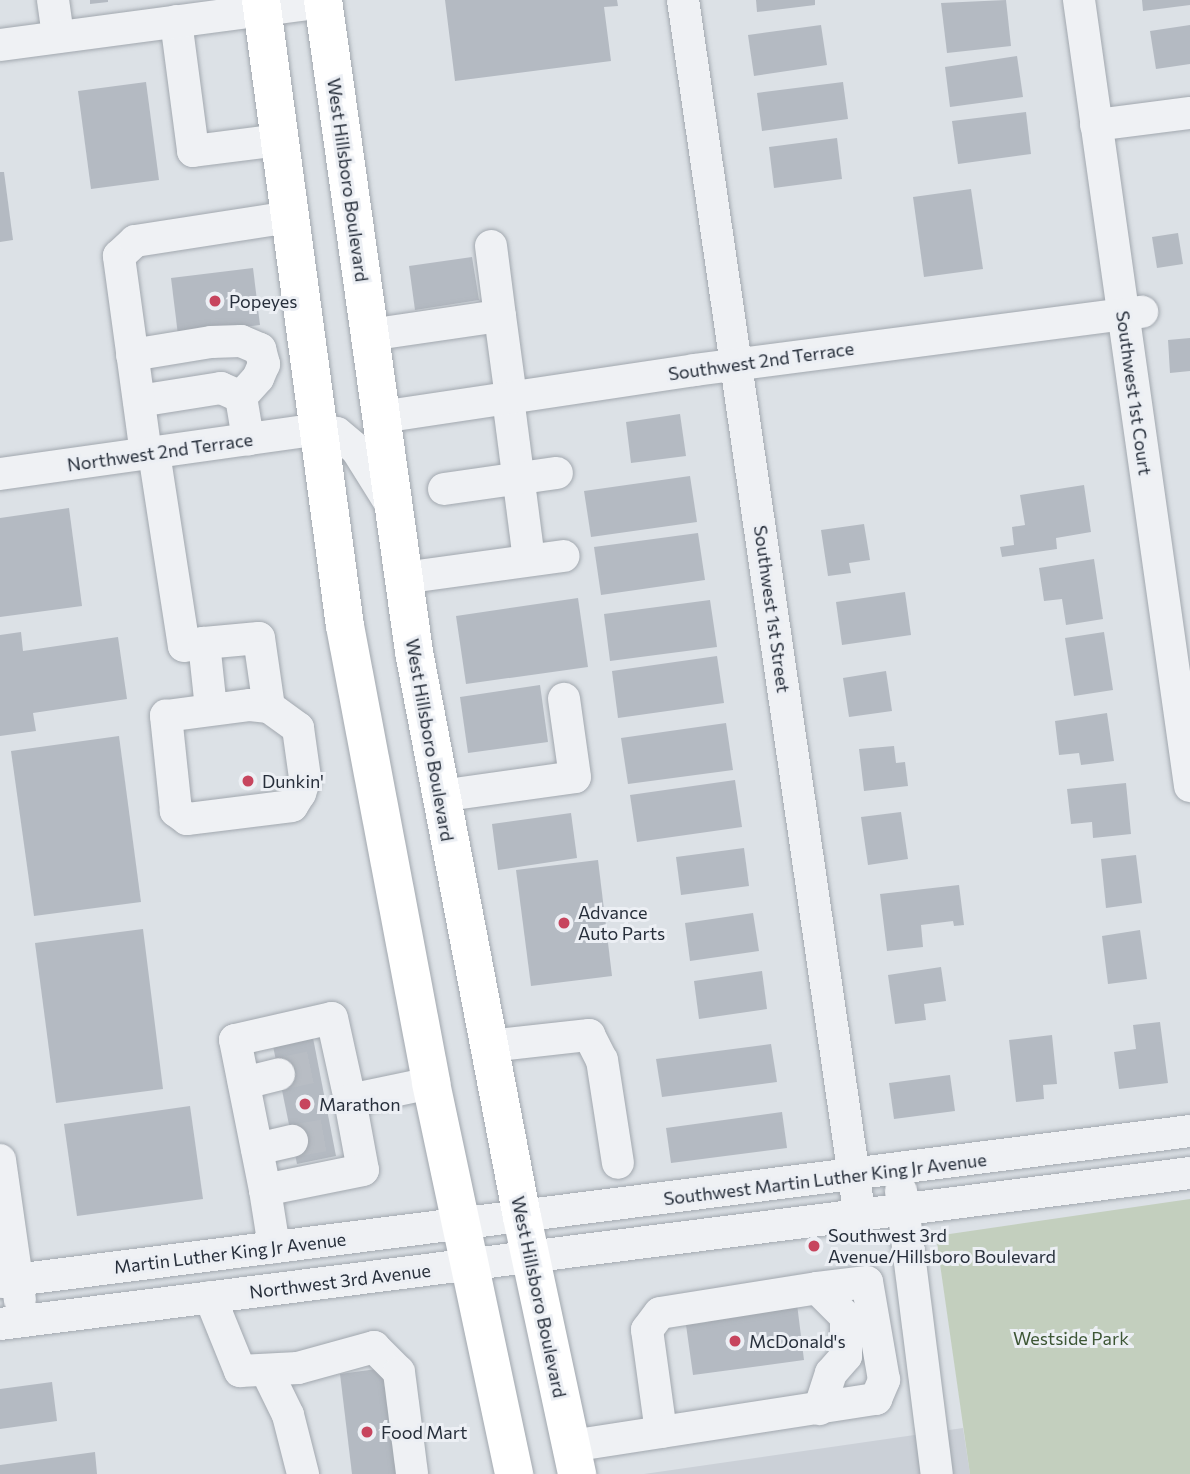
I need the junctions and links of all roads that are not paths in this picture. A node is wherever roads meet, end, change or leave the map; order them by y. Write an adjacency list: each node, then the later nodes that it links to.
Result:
1 (53, 0): 7 (street)
2 (683, 0): 18 (street, Southwest 1st Street)
3 (1079, 0): 10 (street, Southwest 1st Court)
4 (323, 1): 5 (street); 16 (main road, West Hillsboro Boulevard)
5 (262, 5): 6 (street); 11 (main road)
6 (188, 13): 7 (street); 11 (street)
7 (58, 37): 8 (street)
8 (0, 45)
9 (1190, 113): 10 (street)
10 (1096, 125): 14 (street, Southwest 1st Court)
11 (280, 139): 12 (main road)
12 (290, 217): 17 (street); 23 (main road)
13 (491, 246): 15 (street)
14 (1133, 313): 18 (street, Southwest 2nd Terrace); 38 (street, Southwest 1st Court)
15 (500, 316): 16 (street); 20 (street)
16 (369, 335): 22 (main road, West Hillsboro Boulevard)
17 (132, 355): 19 (street); 21 (street)
18 (737, 364): 20 (street, Southwest 2nd Terrace); 52 (street, Southwest 1st Street)
19 (241, 397): 21 (street); 24 (street)
20 (509, 398): 22 (street, Southwest 2nd Terrace); 28 (street)
21 (139, 401): 25 (street)
22 (381, 417): 30 (main road, West Hillsboro Boulevard)
23 (319, 429): 24 (street, Northwest 2nd Terrace); 30 (street); 43 (main road)
24 (248, 439): 25 (street, Northwest 2nd Terrace)
25 (150, 453): 27 (street, Northwest 2nd Terrace); 34 (street)
26 (557, 473): 28 (street)
27 (0, 474)
28 (518, 478): 29 (street); 32 (street)
29 (444, 489)
30 (392, 506): 33 (main road, West Hillsboro Boulevard)
31 (563, 556): 32 (street)
32 (529, 561): 33 (street)
33 (403, 579): 39 (main road, West Hillsboro Boulevard)
34 (204, 643): 36 (street); 37 (street)
35 (564, 699): 39 (street)
36 (269, 707): 37 (street); 37 (street)
37 (211, 708)
38 (1190, 786)
39 (440, 796): 40 (main road, West Hillsboro Boulevard)
40 (489, 1046): 49 (street); 55 (main road, West Hillsboro Boulevard)
41 (279, 1074): 42 (street)
42 (244, 1083): 44 (street); 47 (street)
43 (431, 1083): 44 (street); 57 (main road)
44 (346, 1121): 53 (street)
45 (1190, 1131): 50 (street, Southwest Martin Luther King Jr Avenue)
46 (292, 1141): 47 (street)
47 (257, 1149): 53 (street)
48 (0, 1160): 61 (street)
49 (618, 1163)
50 (898, 1171): 52 (street, Southwest Martin Luther King Jr Avenue); 54 (street)
51 (1190, 1173): 54 (street)
52 (854, 1176): 55 (street, Southwest Martin Luther King Jr Avenue); 56 (street, Southwest 1st Street)
53 (265, 1190): 58 (street)
54 (903, 1212): 56 (street); 66 (street)
55 (522, 1217): 57 (street, Southwest Martin Luther King Jr Avenue); 59 (main road, West Hillsboro Boulevard)
56 (860, 1218): 59 (street)
57 (460, 1224): 58 (street, Martin Luther King Jr Avenue); 60 (main road)
58 (274, 1247): 61 (street, Martin Luther King Jr Avenue)
59 (531, 1258): 60 (street); 70 (main road, West Hillsboro Boulevard)
60 (469, 1265): 63 (street, Northwest 3rd Avenue); 73 (main road)
61 (9, 1281): 64 (street)
62 (824, 1293): 67 (street); 68 (street); 69 (street)
63 (210, 1297): 64 (street); 65 (street)
64 (12, 1322)
65 (266, 1370): 71 (street); 72 (street)
66 (924, 1375): 67 (street); 74 (street)
67 (884, 1380): 68 (street)
68 (820, 1409): 69 (street)
69 (661, 1432): 70 (street)
70 (574, 1460)
71 (303, 1474)
72 (412, 1474)
73 (514, 1474)
74 (937, 1474)

